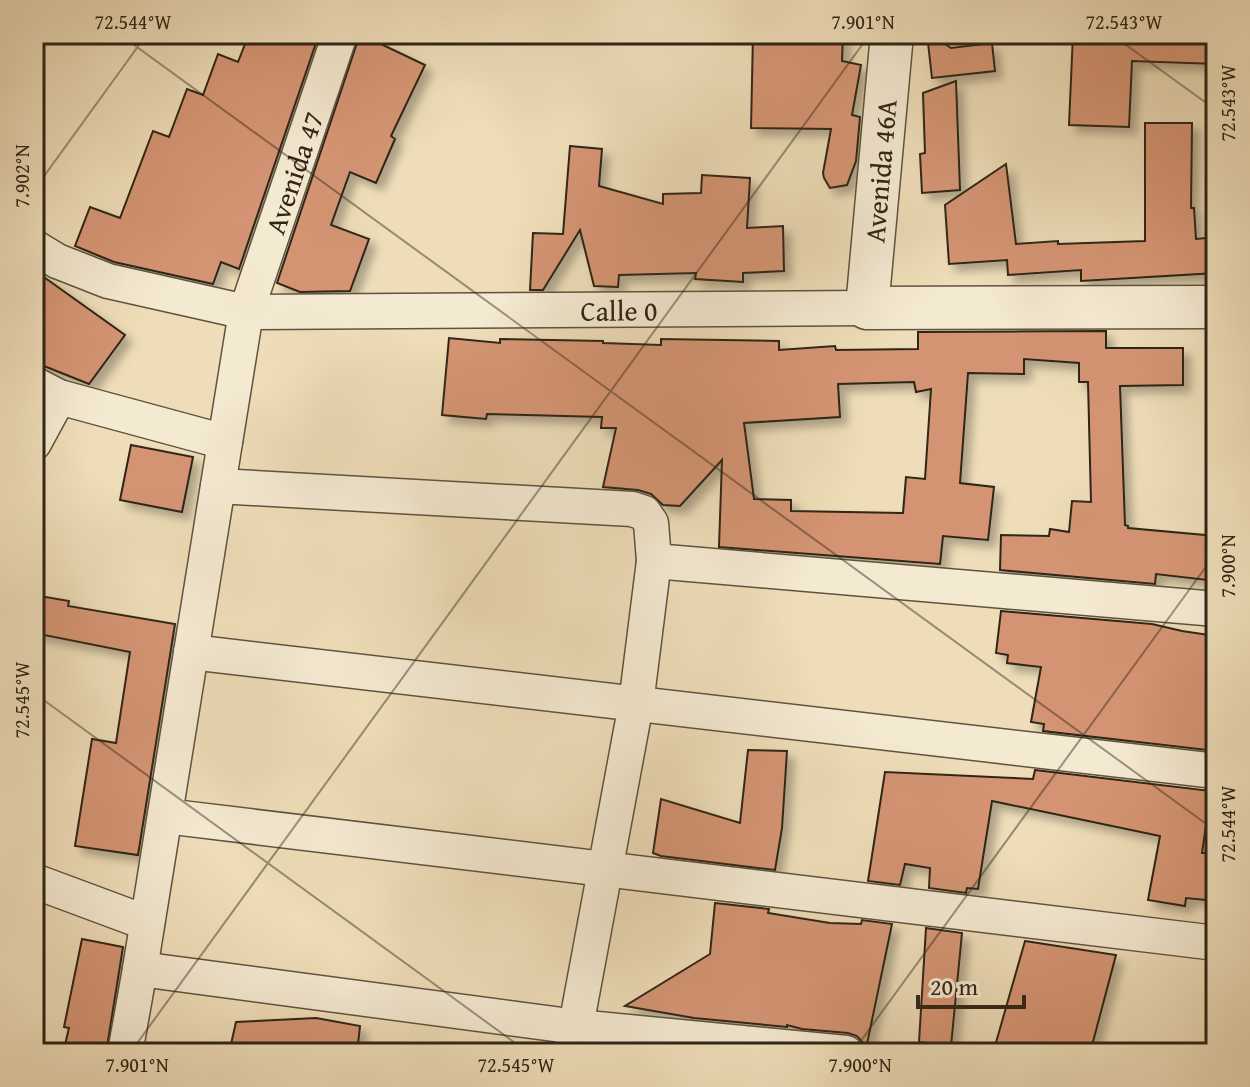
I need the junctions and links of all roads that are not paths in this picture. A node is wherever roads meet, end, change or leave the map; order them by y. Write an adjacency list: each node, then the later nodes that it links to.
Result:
1 (340, 34): 6 (street, Avenida 47)
2 (892, 34): 5 (street, Avenida 46A)
3 (34, 247): 6 (street, Calle 0)
4 (1216, 307): 5 (street, Calle 0)
5 (867, 308): 6 (street, Calle 0)
6 (246, 312): 8 (street, Avenida 47)
7 (46, 390): 8 (street); 9 (street)
8 (225, 442): 10 (street, Avenida 47)
9 (34, 443)
10 (218, 486): 11 (street); 13 (street, Avenida 47)
11 (654, 561): 12 (street); 14 (street)
12 (1216, 609)
13 (191, 652): 14 (street); 16 (street, Avenida 47)
14 (636, 704): 15 (street); 17 (street)
15 (1216, 771)
16 (165, 816): 17 (street); 19 (street, Avenida 47)
17 (605, 869): 20 (street); 22 (street)
18 (34, 881): 19 (street)
19 (147, 923): 21 (street, Avenida 47)
20 (1216, 943)
21 (140, 969): 22 (street); 23 (street, Avenida 47)
22 (574, 1040): 24 (street)
23 (125, 1053)
24 (846, 1053)

